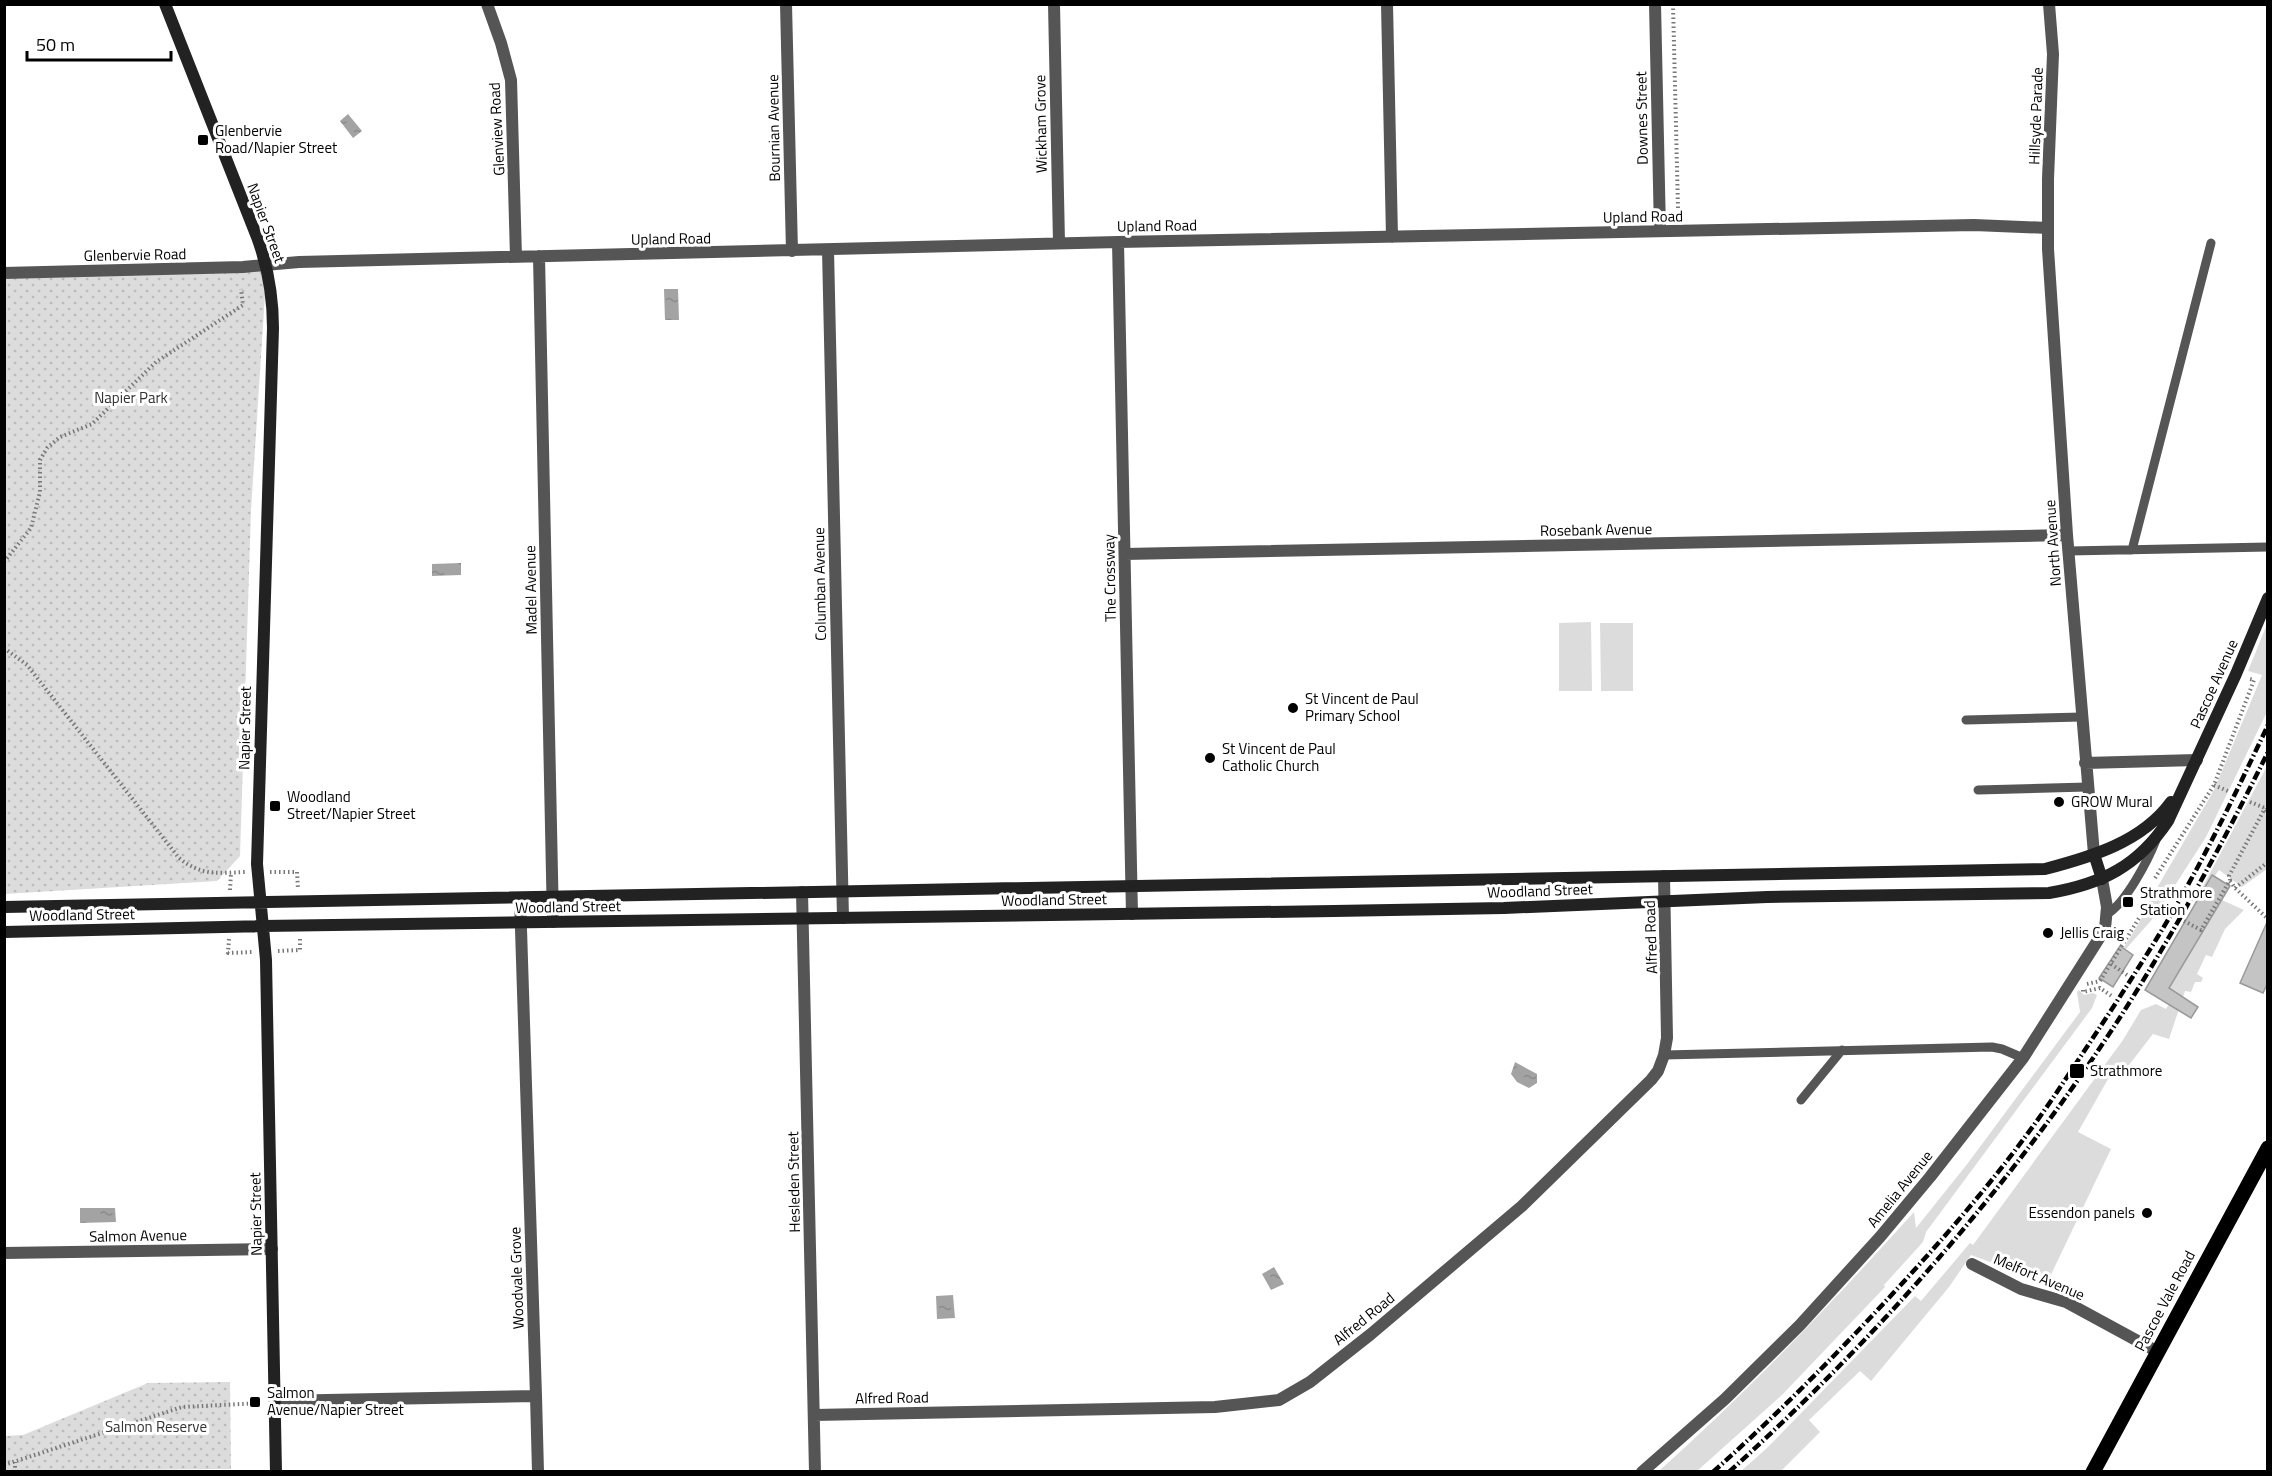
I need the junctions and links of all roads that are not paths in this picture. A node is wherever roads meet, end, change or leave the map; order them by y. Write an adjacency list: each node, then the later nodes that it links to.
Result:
1 (165, 4): 18 (main road, Napier Street)
2 (487, 4): 17 (street, Glenview Road)
3 (786, 4): 15 (street, Bournian Avenue)
4 (1054, 4): 12 (street, Wickham Grove)
5 (1387, 4): 10 (street)
6 (1655, 4): 9 (street, Downes Street)
7 (2049, 4): 8 (street, Hillsyde Parade)
8 (2048, 228): 9 (street, Upland Road); 20 (street, North Avenue)
9 (1660, 231): 10 (street, Upland Road)
10 (1392, 237): 11 (street, Upland Road)
11 (1118, 242): 12 (street, Upland Road); 24 (street, The Crossway)
12 (1059, 243): 14 (street, Upland Road)
13 (2211, 243): 22 (lane)
14 (828, 250): 15 (street, Upland Road); 38 (street, Columban Avenue)
15 (792, 251): 16 (street, Upland Road)
16 (539, 256): 17 (street, Upland Road); 40 (street, Madel Avenue)
17 (516, 257): 18 (street, Upland Road)
18 (267, 264): 19 (street, Glenbervie Road); 42 (main road, Napier Street)
19 (4, 273)
20 (2067, 535): 23 (street, North Avenue); 24 (street, Rosebank Avenue)
21 (2268, 547): 22 (lane)
22 (2132, 550): 23 (lane)
23 (2069, 551): 26 (street, North Avenue)
24 (1125, 554): 37 (street, The Crossway)
25 (2268, 598): 28 (main road, Pascoe Avenue)
26 (2081, 717): 27 (lane); 29 (street, North Avenue)
27 (1966, 720)
28 (2197, 760): 29 (street); 30 (main road, Pascoe Avenue)
29 (2085, 763): 31 (street, North Avenue)
30 (2186, 781): 33 (main road, Pascoe Avenue); 34 (main road, Pascoe Avenue)
31 (2086, 787): 32 (lane); 34 (street, North Avenue)
32 (1978, 790)
33 (2157, 838): 36 (main road, Pascoe Avenue); 46 (lane)
34 (2094, 854): 35 (main road, Woodland Street); 36 (main road)
35 (1664, 876): 37 (main road, Woodland Street); 43 (street, Alfred Road)
36 (2102, 879): 43 (main road, Woodland Street); 46 (street, Amelia Avenue)
37 (1132, 885): 38 (main road, Woodland Street); 45 (street, The Crossway)
38 (842, 891): 39 (main road, Woodland Street); 48 (street, Columban Avenue)
39 (802, 892): 40 (main road, Woodland Street); 47 (street, Hesleden Street)
40 (553, 897): 41 (main road, Woodland Street); 49 (street, Madel Avenue)
41 (520, 898): 42 (main road, Woodland Street); 50 (street, Woodvale Grove)
42 (261, 901): 44 (main road, Woodland Street); 51 (main road, Napier Street)
43 (1664, 901): 45 (main road, Woodland Street); 54 (street, Alfred Road)
44 (4, 907)
45 (1132, 914): 48 (main road, Woodland Street)
46 (2107, 914): 55 (street, Amelia Avenue)
47 (802, 918): 48 (main road, Woodland Street); 49 (main road, Woodland Street); 64 (street, Hesleden Street)
48 (843, 918)
49 (553, 922): 50 (main road, Woodland Street)
50 (521, 923): 51 (main road, Woodland Street); 62 (street, Woodvale Grove)
51 (264, 926): 52 (main road, Woodland Street); 58 (main road, Napier Street)
52 (4, 932)
53 (1842, 1050): 54 (lane); 55 (lane); 56 (lane)
54 (1664, 1055): 64 (street, Alfred Road)
55 (2023, 1058): 68 (street, Amelia Avenue)
56 (1801, 1101)
57 (2267, 1148): 61 (main road, Pascoe Vale Road)
58 (272, 1249): 59 (street, Salmon Avenue); 63 (main road, Napier Street)
59 (4, 1253)
60 (1972, 1264): 61 (street, Melfort Avenue)
61 (2158, 1352): 69 (main road, Pascoe Vale Road)
62 (536, 1396): 63 (street); 66 (street, Woodvale Grove)
63 (275, 1401): 65 (main road, Napier Street)
64 (814, 1415): 67 (street, Hesleden Street)
65 (276, 1472)
66 (538, 1472)
67 (815, 1472)
68 (1642, 1472)
69 (2093, 1472)

